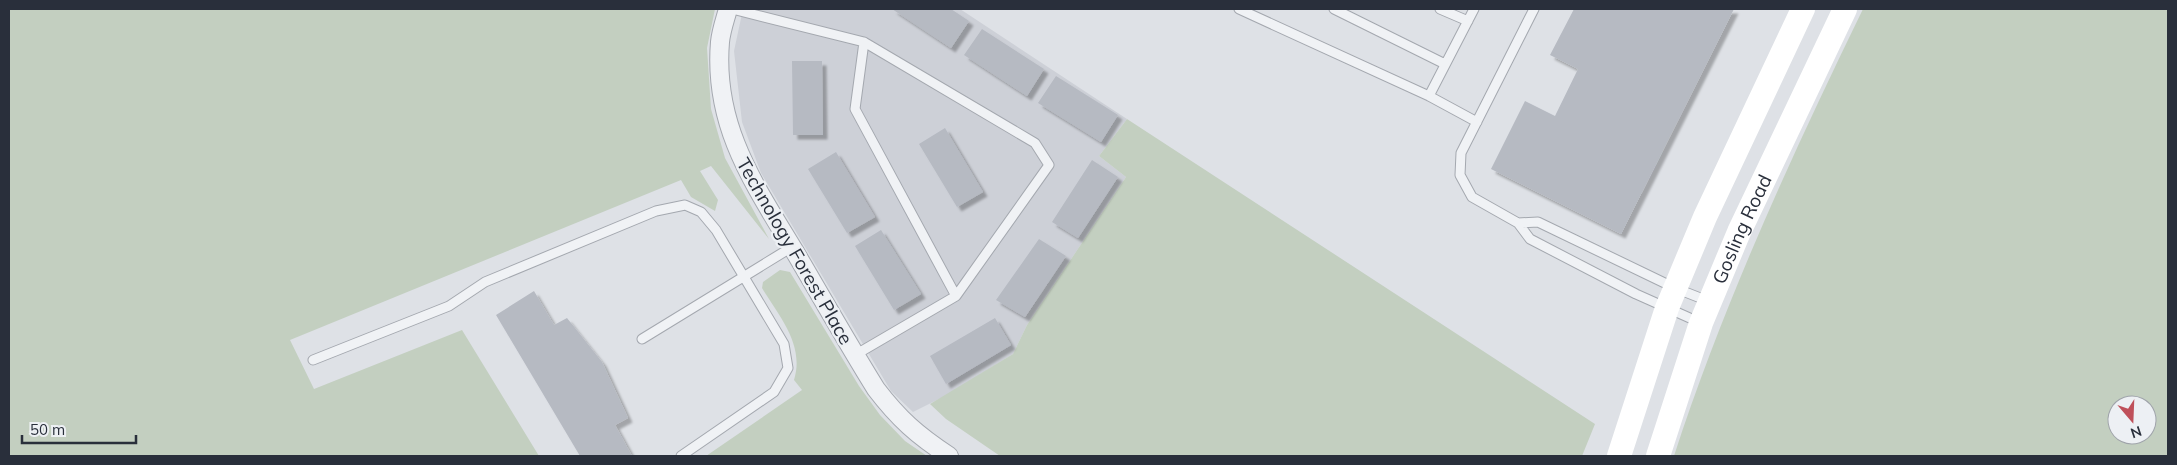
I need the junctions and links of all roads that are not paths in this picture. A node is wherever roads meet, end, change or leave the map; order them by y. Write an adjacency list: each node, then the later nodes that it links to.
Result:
1 (728, 9): 16 (street, Technology Forest Place)
2 (732, 9): 11 (lane)
3 (1239, 9): 13 (lane)
4 (1334, 9): 12 (lane)
5 (1440, 9): 10 (lane)
6 (1474, 9): 10 (lane)
7 (1534, 9): 14 (lane)
8 (1803, 9): 19 (main road, Gosling Road)
9 (1846, 9): 20 (main road, Gosling Road)
10 (1468, 21): 12 (lane)
11 (864, 42): 18 (lane); 18 (lane)
12 (1445, 64): 13 (lane)
13 (1429, 96): 14 (lane)
14 (1476, 122): 15 (lane)
15 (1518, 223): 19 (lane); 19 (lane)
16 (792, 247): 17 (lane); 22 (street, Technology Forest Place)
17 (744, 277): 21 (lane); 23 (lane); 24 (lane)
18 (956, 296): 22 (lane)
19 (1671, 298): 20 (lane); 20 (lane); 26 (main road, Gosling Road)
20 (1705, 312): 27 (main road, Gosling Road)
21 (642, 339)
22 (855, 355): 25 (street, Technology Forest Place)
23 (313, 360)
24 (681, 456)
25 (949, 456)
26 (1618, 456)
27 (1658, 456)

